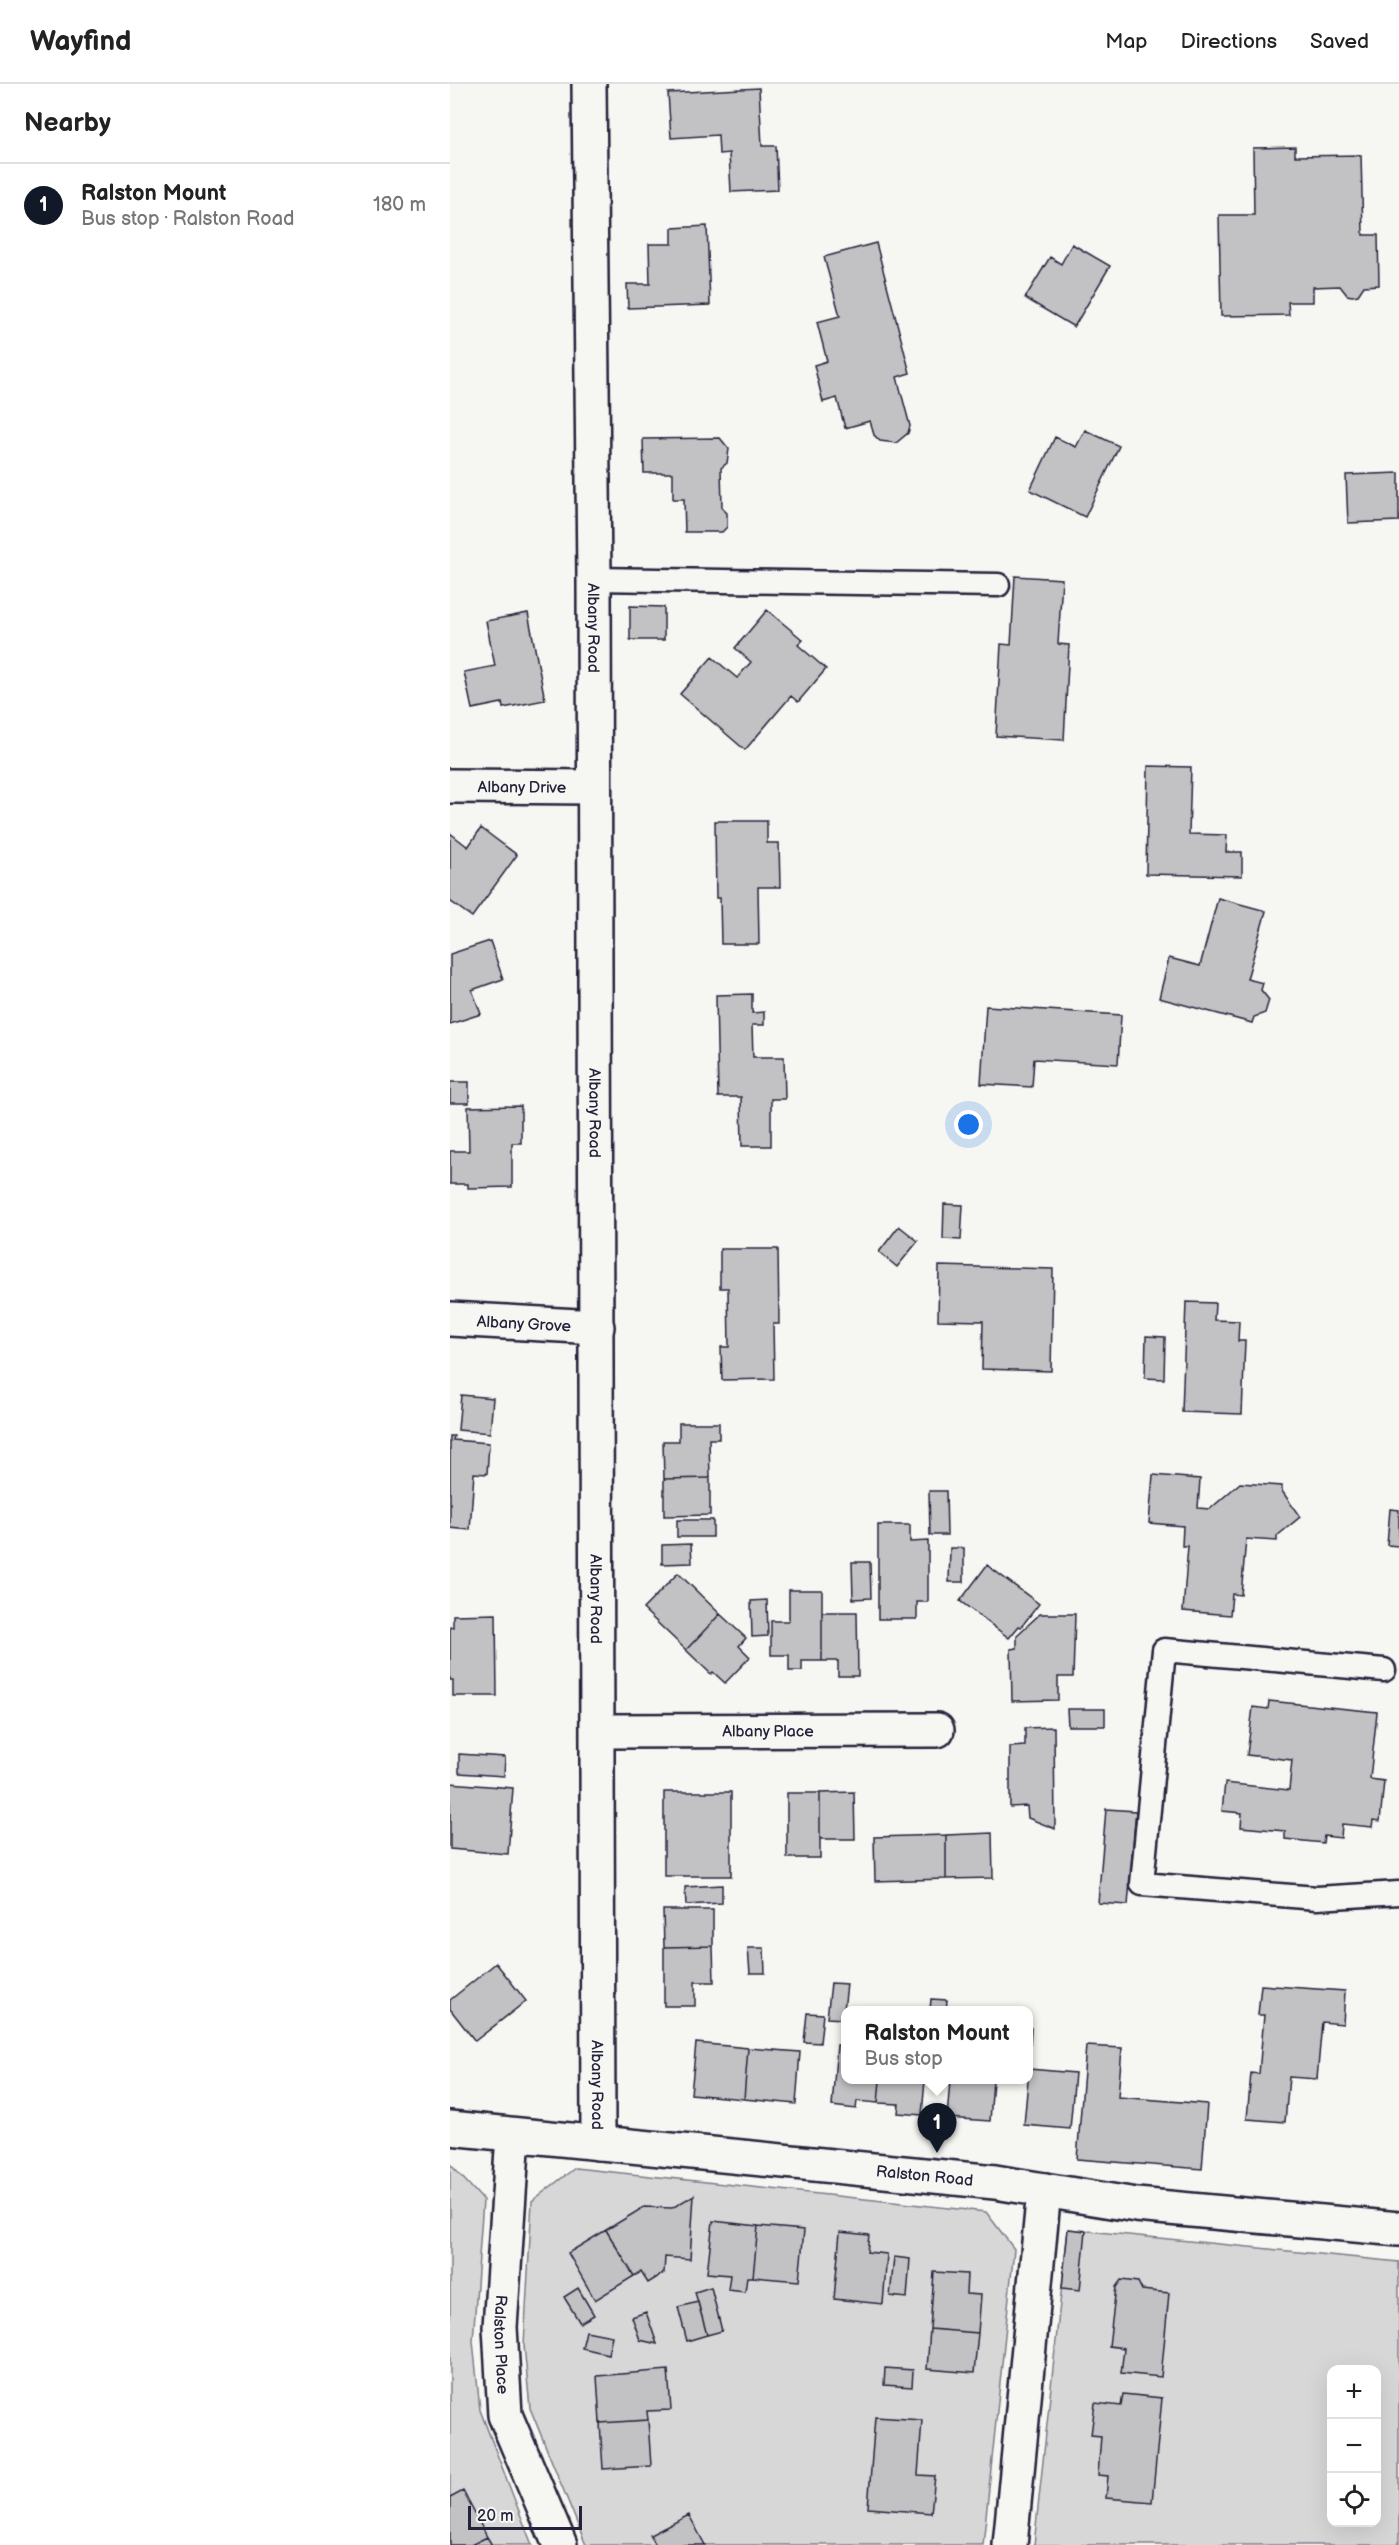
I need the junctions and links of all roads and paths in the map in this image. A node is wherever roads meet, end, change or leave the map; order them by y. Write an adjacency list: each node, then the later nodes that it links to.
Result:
1 (589, 84): 2 (street, Albany Road)
2 (594, 579): 3 (lane); 5 (street, Albany Road)
3 (998, 585)
4 (450, 786): 5 (street, Albany Drive)
5 (593, 787): 7 (street, Albany Road)
6 (450, 1319): 7 (street, Albany Grove)
7 (597, 1327): 9 (street, Albany Road)
8 (1384, 1670): 11 (lane)
9 (598, 1731): 10 (street, Albany Place); 14 (street, Albany Road)
10 (937, 1731)
11 (1399, 1893)
12 (450, 2128): 13 (street, Ralston Road)
13 (513, 2135): 14 (street, Ralston Road); 17 (street, Ralston Place)
14 (598, 2144): 15 (street, Ralston Road)
15 (1044, 2190): 16 (street, Ralston Road); 18 (street)
16 (1399, 2229)
17 (560, 2545)
18 (1010, 2545)

